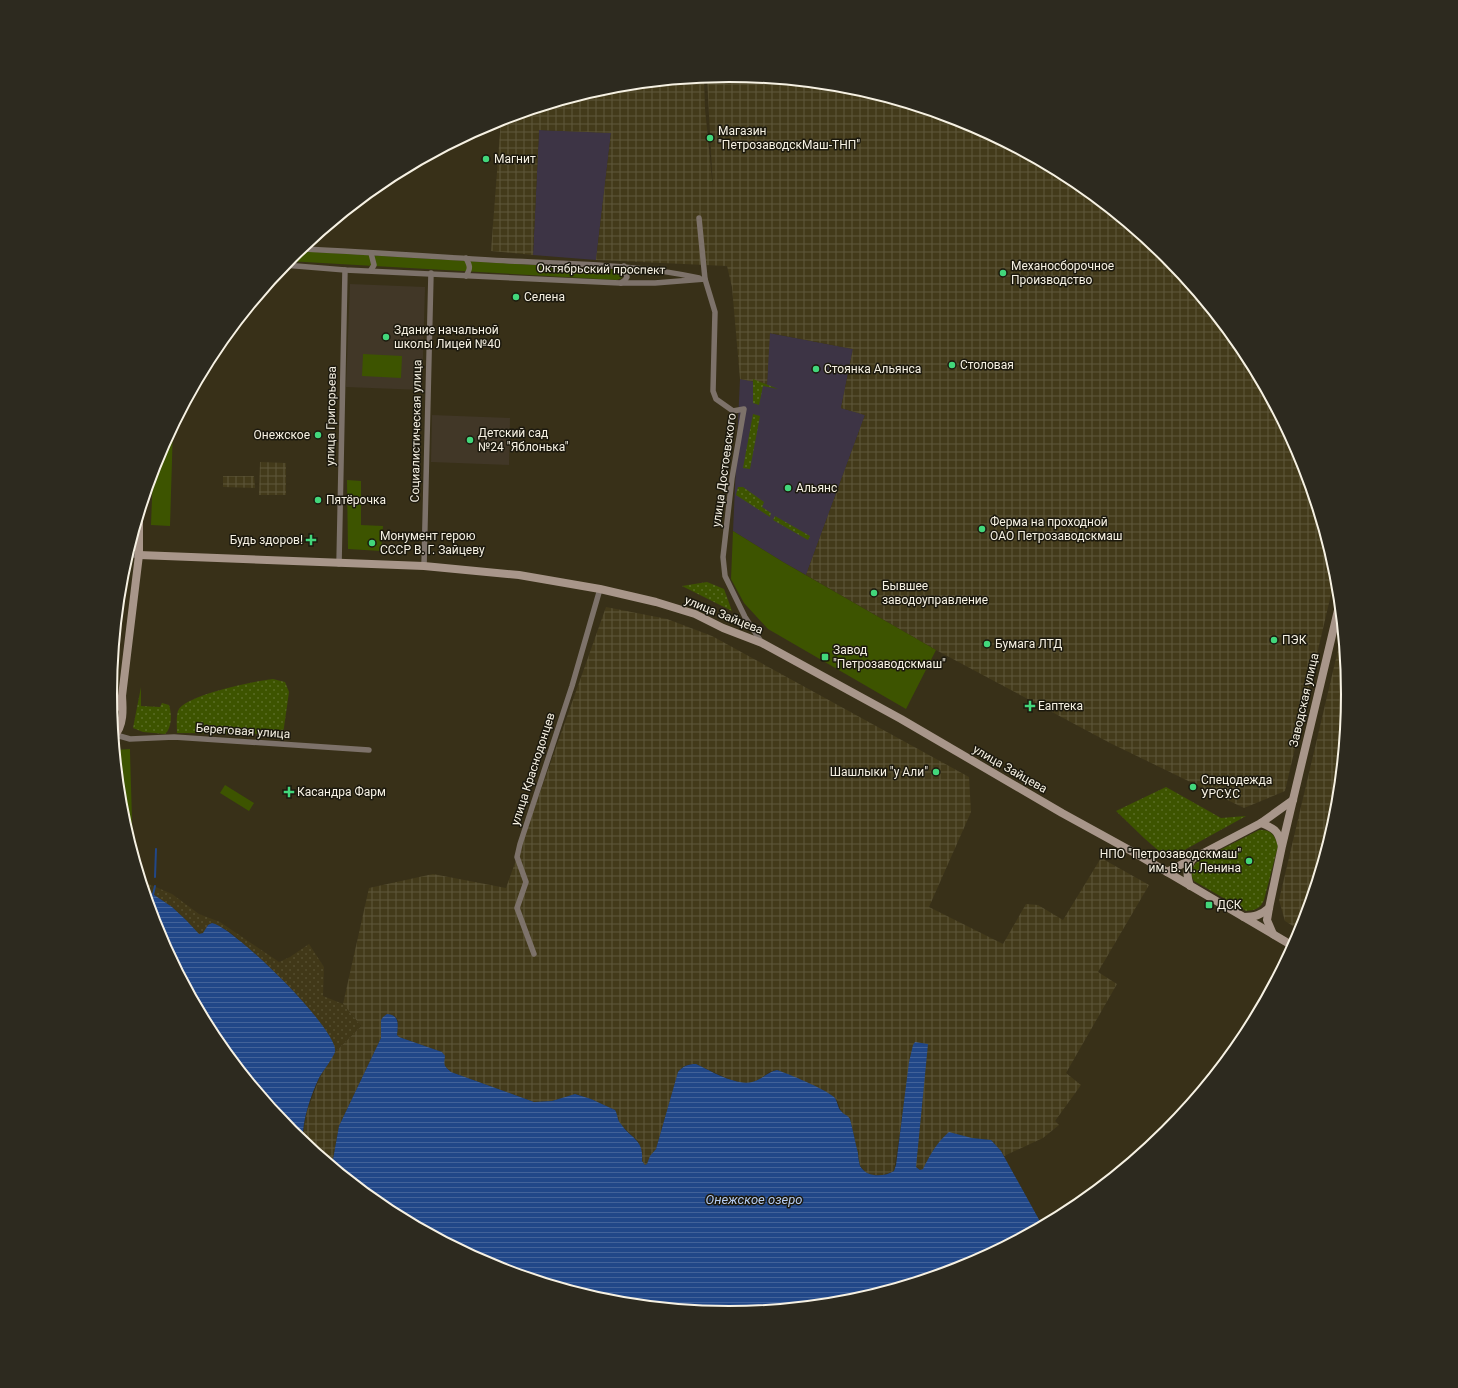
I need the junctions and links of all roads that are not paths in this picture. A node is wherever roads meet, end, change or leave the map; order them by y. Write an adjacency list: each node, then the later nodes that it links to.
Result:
1 (700, 218): 11 (street, улица Достоевского)
2 (309, 249): 3 (street, Октябрьский проспект)
3 (371, 252): 4 (street, Октябрьский проспект); 8 (street)
4 (466, 258): 6 (street, Октябрьский проспект); 10 (street)
5 (292, 266): 7 (street, Октябрьский проспект)
6 (624, 266): 11 (street, Октябрьский проспект); 12 (street)
7 (345, 270): 8 (street, Октябрьский проспект); 16 (street, улица Григорьева)
8 (371, 270): 9 (street, Октябрьский проспект)
9 (431, 273): 10 (street, Октябрьский проспект); 17 (street, Социалистическая улица)
10 (466, 276): 12 (street, Октябрьский проспект)
11 (705, 279): 12 (street, Октябрьский проспект); 20 (street, улица Достоевского)
12 (620, 283)
13 (139, 532): 15 (main road)
14 (134, 555): 15 (street, улица Зайцева)
15 (139, 555): 16 (main road, улица Зайцева); 21 (main road)
16 (339, 564): 17 (main road, улица Зайцева)
17 (424, 566): 18 (main road, улица Зайцева)
18 (600, 588): 20 (main road, улица Зайцева); 36 (street, улица Краснодонцев)
19 (1336, 617): 26 (main road, Заводская улица)
20 (762, 643): 30 (main road, улица Зайцева)
21 (122, 696): 22 (main road); 23 (main road)
22 (117, 705)
23 (118, 729)
24 (118, 737): 25 (street, Береговая улица)
25 (369, 750)
26 (1293, 800): 27 (main road); 28 (main road, Заводская улица)
27 (1261, 823): 28 (main road); 29 (main road)
28 (1282, 846): 32 (main road, Заводская улица)
29 (1193, 858): 30 (main road); 31 (main road)
30 (1166, 872): 31 (main road, улица Зайцева)
31 (1190, 886): 33 (main road, улица Зайцева)
32 (1269, 908): 33 (main road); 34 (main road, Заводская улица)
33 (1244, 917): 34 (main road, улица Зайцева)
34 (1273, 934): 35 (main road, улица Зайцева)
35 (1288, 943)
36 (534, 954)

